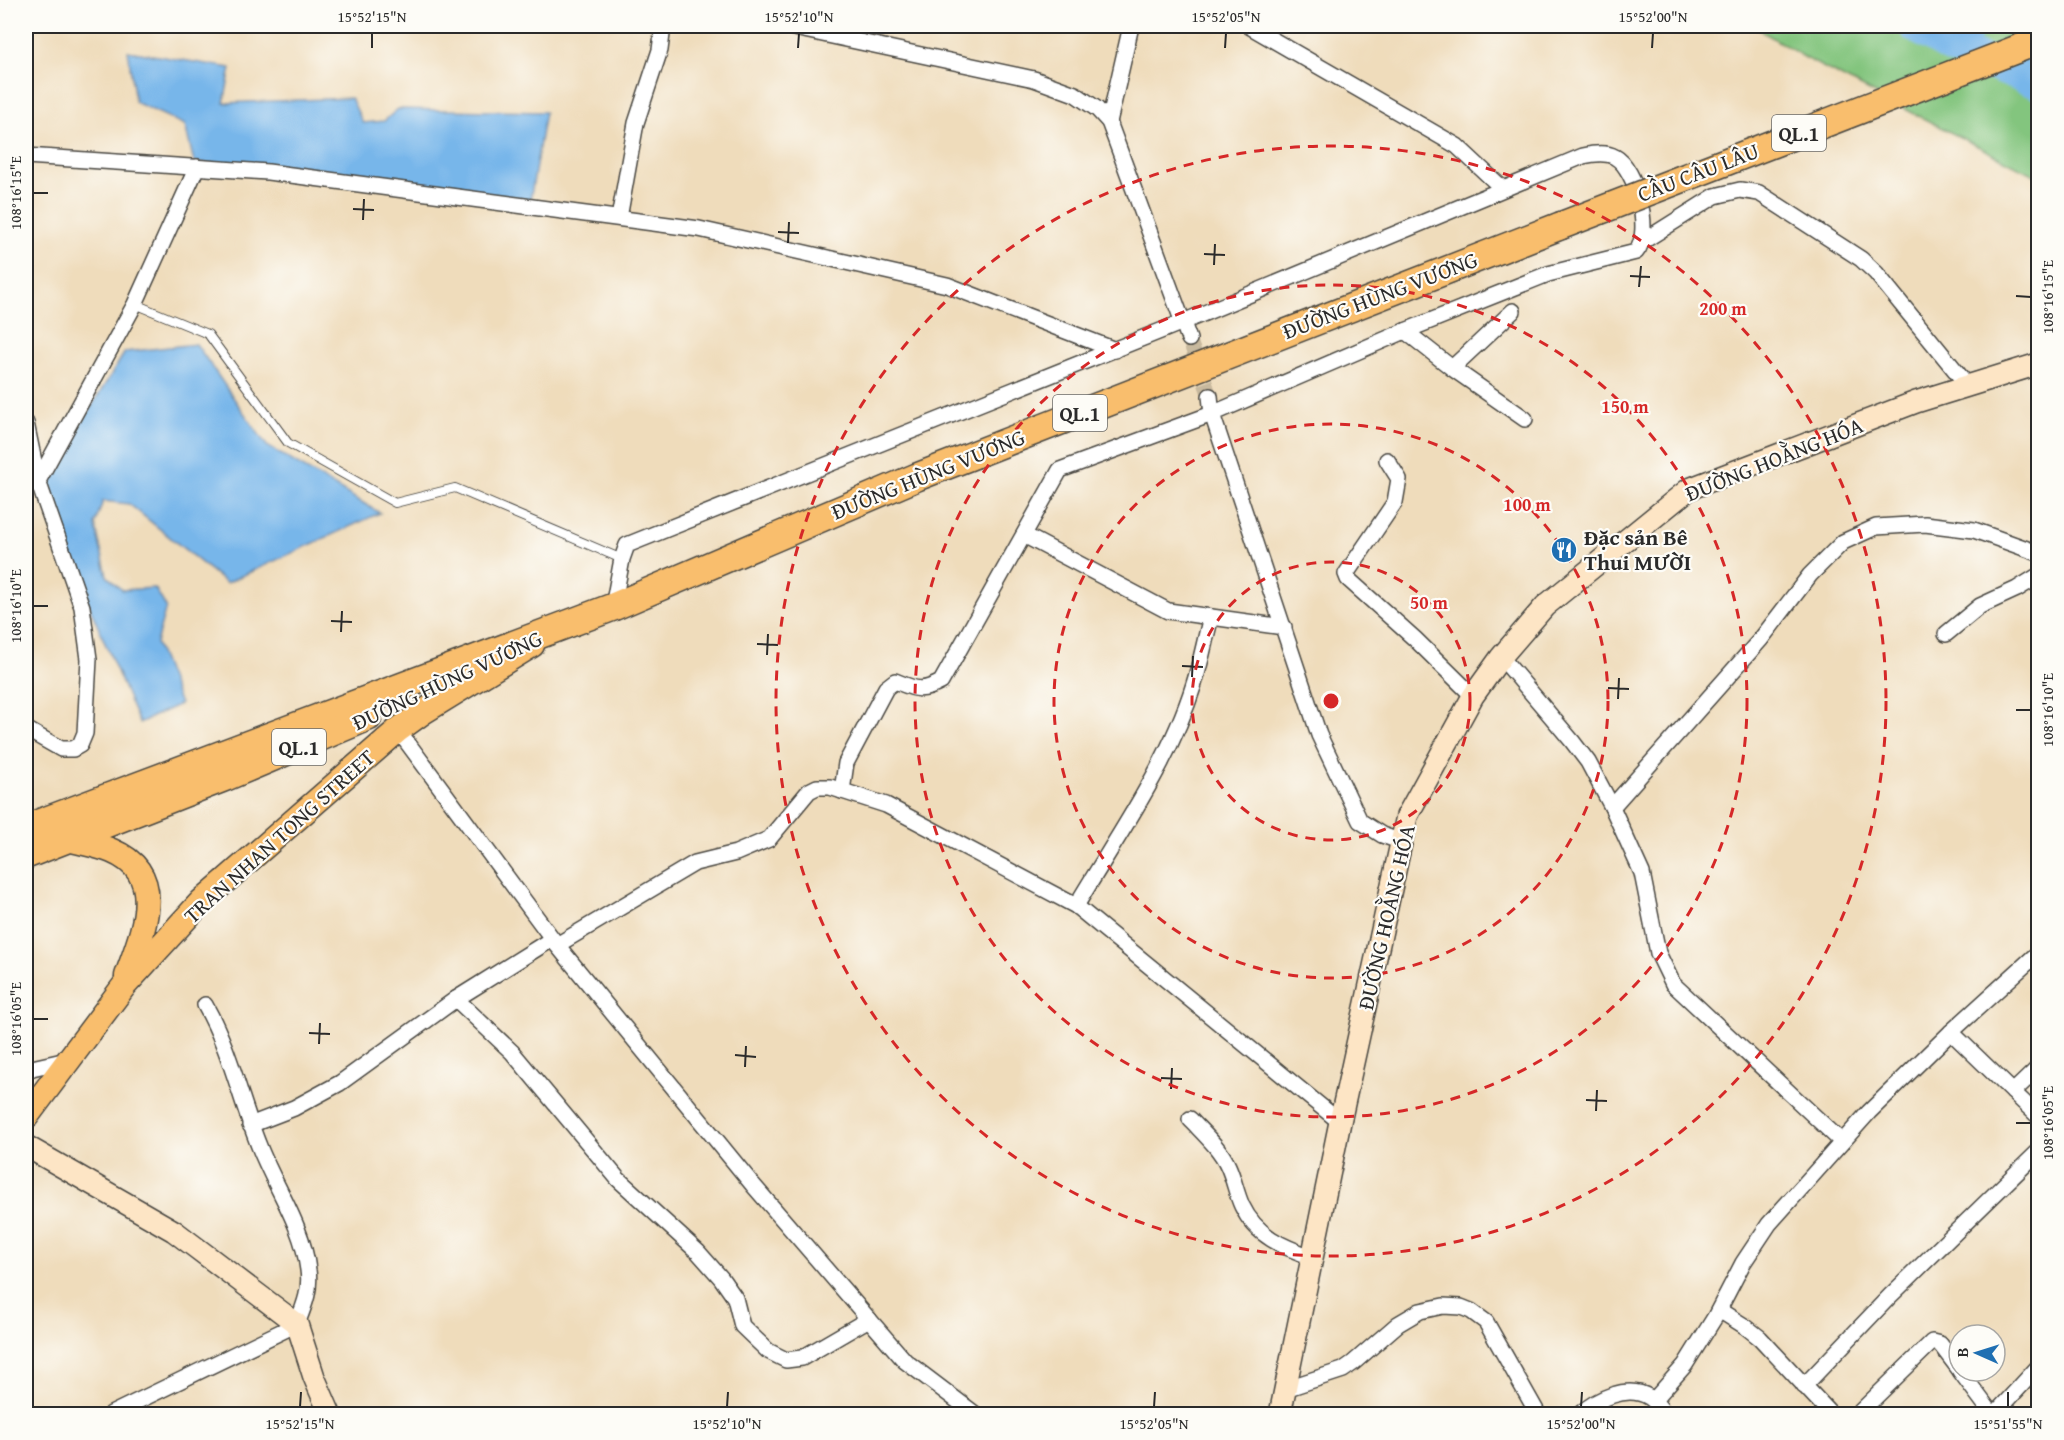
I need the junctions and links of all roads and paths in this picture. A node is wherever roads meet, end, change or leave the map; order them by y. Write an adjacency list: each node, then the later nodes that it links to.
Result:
1 (663, 26): 10 (street)
2 (785, 26): 6 (street)
3 (1131, 26): 6 (street)
4 (1249, 26): 9 (street)
5 (2038, 41): 11 (highway, CẦU CÂU LÂU / QL.1, bridge)
6 (1109, 122): 15 (street)
7 (26, 156): 8 (street)
8 (197, 167): 10 (street); 13 (street)
9 (1502, 188): 12 (street); 15 (street)
10 (619, 218): 18 (street)
11 (1560, 226): 32 (highway, ĐƯỜNG HÙNG VƯƠNG / QL.1)
12 (1642, 242): 16 (street); 21 (street)
13 (135, 304): 27 (street); 30 (lane)
14 (1513, 311): 20 (street)
15 (1183, 322): 17 (street); 18 (street)
16 (1405, 331): 20 (street); 23 (street)
17 (1189, 339)
18 (1115, 350): 30 (street)
19 (2035, 365): 21 (main road, ĐƯỜNG HOẰNG HÓA)
20 (1452, 368): 24 (street)
21 (1968, 386): 37 (main road, ĐƯỜNG HOẰNG HÓA)
22 (1210, 396): 23 (street)
23 (1212, 414): 28 (street); 35 (street)
24 (1525, 419)
25 (26, 423): 27 (street)
26 (1387, 460): 38 (street)
27 (32, 483): 39 (street)
28 (1024, 534): 33 (street); 41 (street)
29 (2038, 553): 42 (street)
30 (622, 559): 32 (street)
31 (2038, 576): 36 (street)
32 (612, 607): 34 (highway, ĐƯỜNG HÙNG VƯƠNG / QL.1)
33 (1211, 617): 35 (street); 47 (street)
34 (567, 624): 40 (main road, TRAN NHAN TONG STREET); 43 (highway, ĐƯỜNG HÙNG VƯƠNG / QL.1); 44 (highway, ĐƯỜNG HÙNG VƯƠNG / QL.1)
35 (1284, 627): 45 (street)
36 (1946, 634)
37 (1501, 657): 38 (main road, ĐƯỜNG HOẰNG HÓA); 42 (street)
38 (1473, 696): 45 (main road, ĐƯỜNG HOẰNG HÓA)
39 (26, 729)
40 (398, 730): 48 (street); 50 (main road, TRAN NHAN TONG STREET)
41 (842, 791): 47 (street); 48 (street)
42 (1611, 807): 63 (street)
43 (26, 828)
44 (68, 839): 46 (highway, ĐƯỜNG HÙNG VƯƠNG / QL.1); 50 (main road, TRAN NHAN TONG STREET)
45 (1402, 842): 61 (main road, ĐƯỜNG HOẰNG HÓA)
46 (26, 855)
47 (1076, 906): 61 (street)
48 (554, 942): 51 (street); 68 (street)
49 (2038, 953): 53 (street)
50 (124, 986): 54 (main road, TRAN NHAN TONG STREET)
51 (456, 999): 62 (street); 68 (street)
52 (205, 1005): 62 (street)
53 (1951, 1032): 57 (street); 63 (street)
54 (67, 1060): 56 (street); 59 (main road, TRAN NHAN TONG STREET)
55 (2038, 1068): 57 (street)
56 (26, 1072)
57 (2013, 1092): 58 (street)
58 (2038, 1116)
59 (26, 1117)
60 (1190, 1119): 66 (street)
61 (1340, 1122): 66 (main road, ĐƯỜNG HOẰNG HÓA)
62 (250, 1125): 69 (street)
63 (1842, 1143): 67 (street)
64 (26, 1146): 69 (main road)
65 (2038, 1152): 73 (street)
66 (1312, 1257): 74 (main road, ĐƯỜNG HOẰNG HÓA)
67 (1719, 1310): 73 (street); 75 (street)
68 (869, 1319): 78 (street)
69 (297, 1324): 76 (street); 77 (main road)
70 (1947, 1353): 84 (street)
71 (2038, 1367): 85 (street)
72 (1970, 1383): 85 (street)
73 (1804, 1386): 83 (street)
74 (1285, 1389): 79 (main road, ĐƯỜNG HOẰNG HÓA); 80 (street)
75 (1654, 1400): 81 (street); 82 (street)
76 (111, 1414)
77 (330, 1414)
78 (975, 1414)
79 (1280, 1414)
80 (1538, 1414)
81 (1580, 1414)
82 (1665, 1414)
83 (1831, 1414)
84 (1858, 1414)
85 (1993, 1414)

